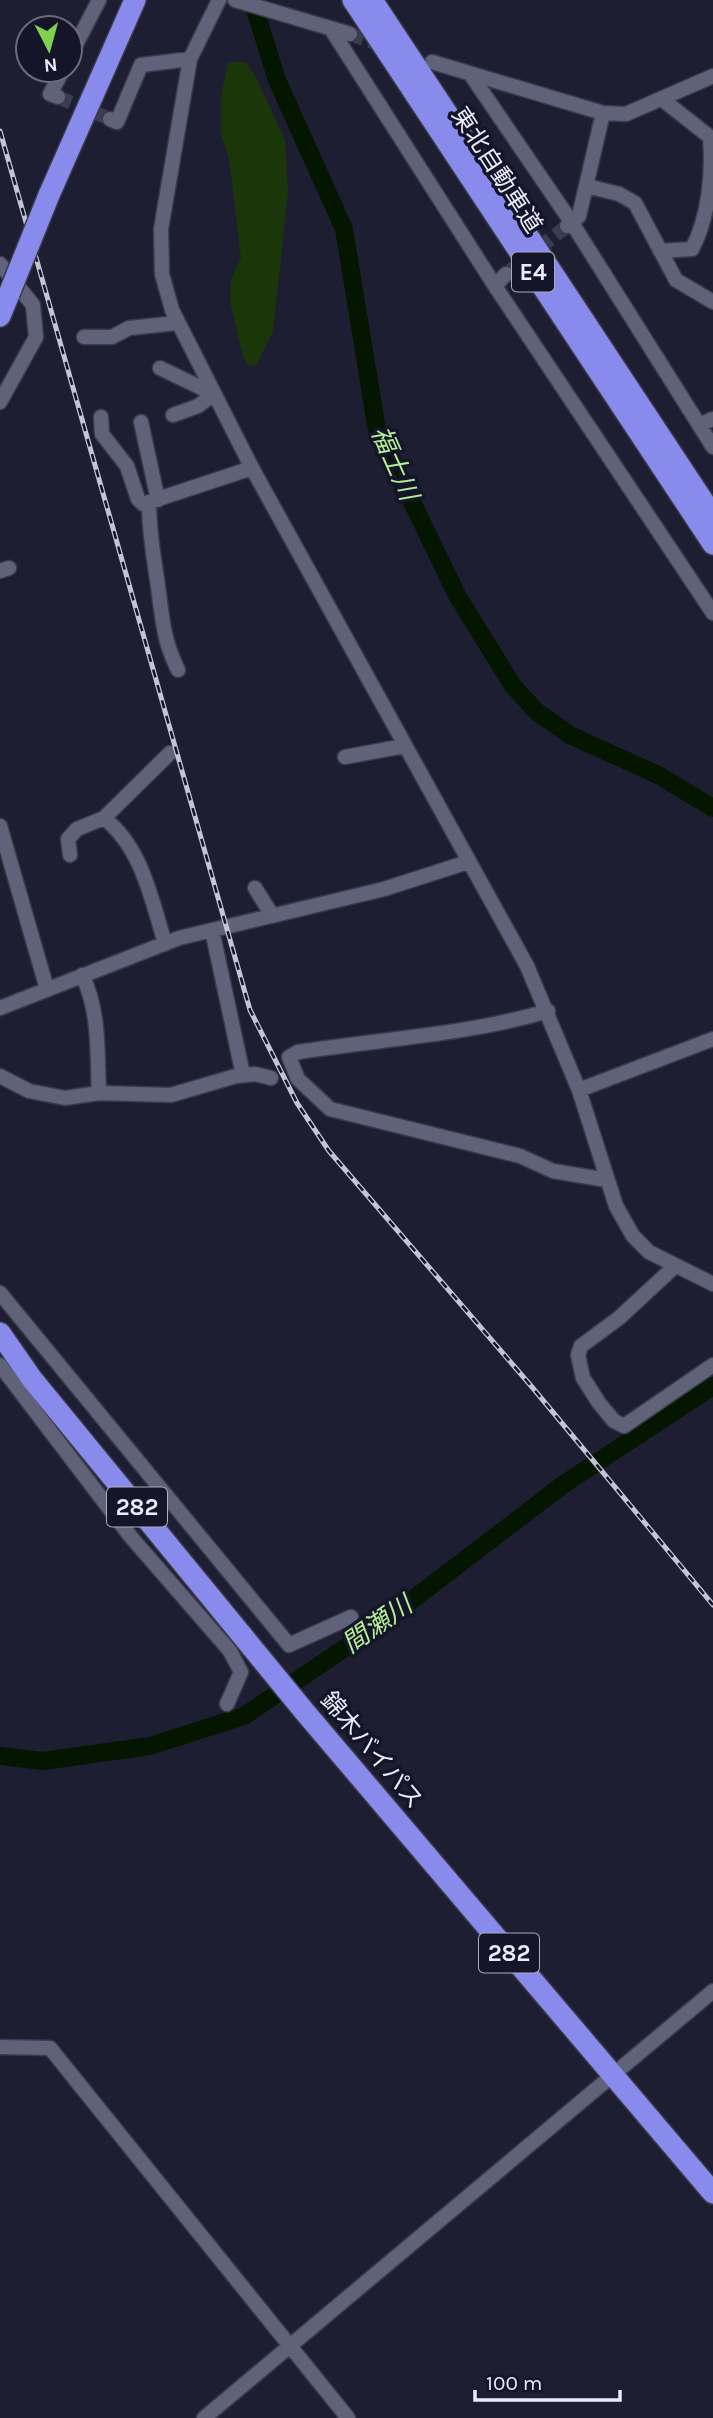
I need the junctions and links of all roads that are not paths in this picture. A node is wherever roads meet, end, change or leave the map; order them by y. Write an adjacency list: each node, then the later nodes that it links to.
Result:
1 (99, 0): 7 (street)
2 (135, 0): 26 (highway, bridge)
3 (219, 0): 10 (street)
4 (353, 0): 41 (highway, 東北自動車道 / E4)
5 (372, 0): 40 (highway, 東北自動車道 / E4)
6 (237, 1): 8 (street)
7 (84, 29)
8 (331, 29): 9 (street); 24 (street)
9 (350, 34)
10 (190, 59): 18 (street); 27 (street)
11 (432, 62): 12 (street)
12 (471, 75): 17 (street); 20 (street)
13 (713, 76): 16 (street)
14 (55, 84): 15 (street)
15 (58, 97)
16 (663, 100): 17 (street); 21 (street)
17 (603, 113): 19 (street)
18 (110, 119)
19 (587, 186): 20 (street); 21 (street)
20 (570, 225): 36 (street)
21 (660, 251): 25 (street)
22 (0, 264): 31 (street)
23 (506, 274): 24 (street)
24 (495, 286): 42 (street)
25 (713, 302)
26 (0, 316)
27 (177, 323): 28 (street); 30 (street)
28 (84, 337)
29 (160, 368): 30 (street)
30 (214, 394): 32 (street); 38 (street)
31 (0, 402)
32 (173, 415)
33 (101, 416): 39 (street)
34 (713, 419): 36 (street)
35 (141, 422): 39 (street)
36 (699, 425): 37 (street)
37 (713, 447)
38 (252, 468): 39 (street); 44 (street)
39 (154, 502): 43 (street)
40 (713, 516)
41 (713, 544)
42 (713, 612)
43 (178, 670)
44 (404, 746): 46 (street); 50 (street)
45 (170, 753): 47 (street)
46 (345, 757)
47 (104, 818): 49 (street); 54 (street)
48 (0, 826): 56 (street)
49 (70, 855)
50 (468, 862): 52 (street); 58 (street)
51 (255, 888): 52 (street)
52 (272, 915): 53 (street)
53 (212, 930): 54 (street); 60 (street)
54 (165, 943): 55 (street)
55 (82, 975): 56 (street); 64 (street)
56 (47, 989): 57 (street)
57 (0, 1008)
58 (548, 1011): 63 (street); 65 (street)
59 (713, 1039): 63 (street)
60 (243, 1075): 62 (street); 64 (street)
61 (0, 1076): 64 (street)
62 (271, 1078)
63 (579, 1090): 65 (street)
64 (99, 1093)
65 (607, 1181): 66 (street)
66 (674, 1267): 67 (street); 71 (street)
67 (713, 1284)
68 (0, 1293): 72 (street)
69 (0, 1333): 76 (highway, 錦木バイパス / 282)
70 (0, 1365): 73 (street)
71 (713, 1365)
72 (351, 1617)
73 (226, 1704)
74 (713, 1992): 76 (street)
75 (0, 2047): 78 (street)
76 (613, 2075): 77 (highway, 錦木バイパス / 282); 78 (street)
77 (713, 2193)
78 (290, 2346): 79 (street); 80 (street)
79 (204, 2418)
80 (348, 2418)

